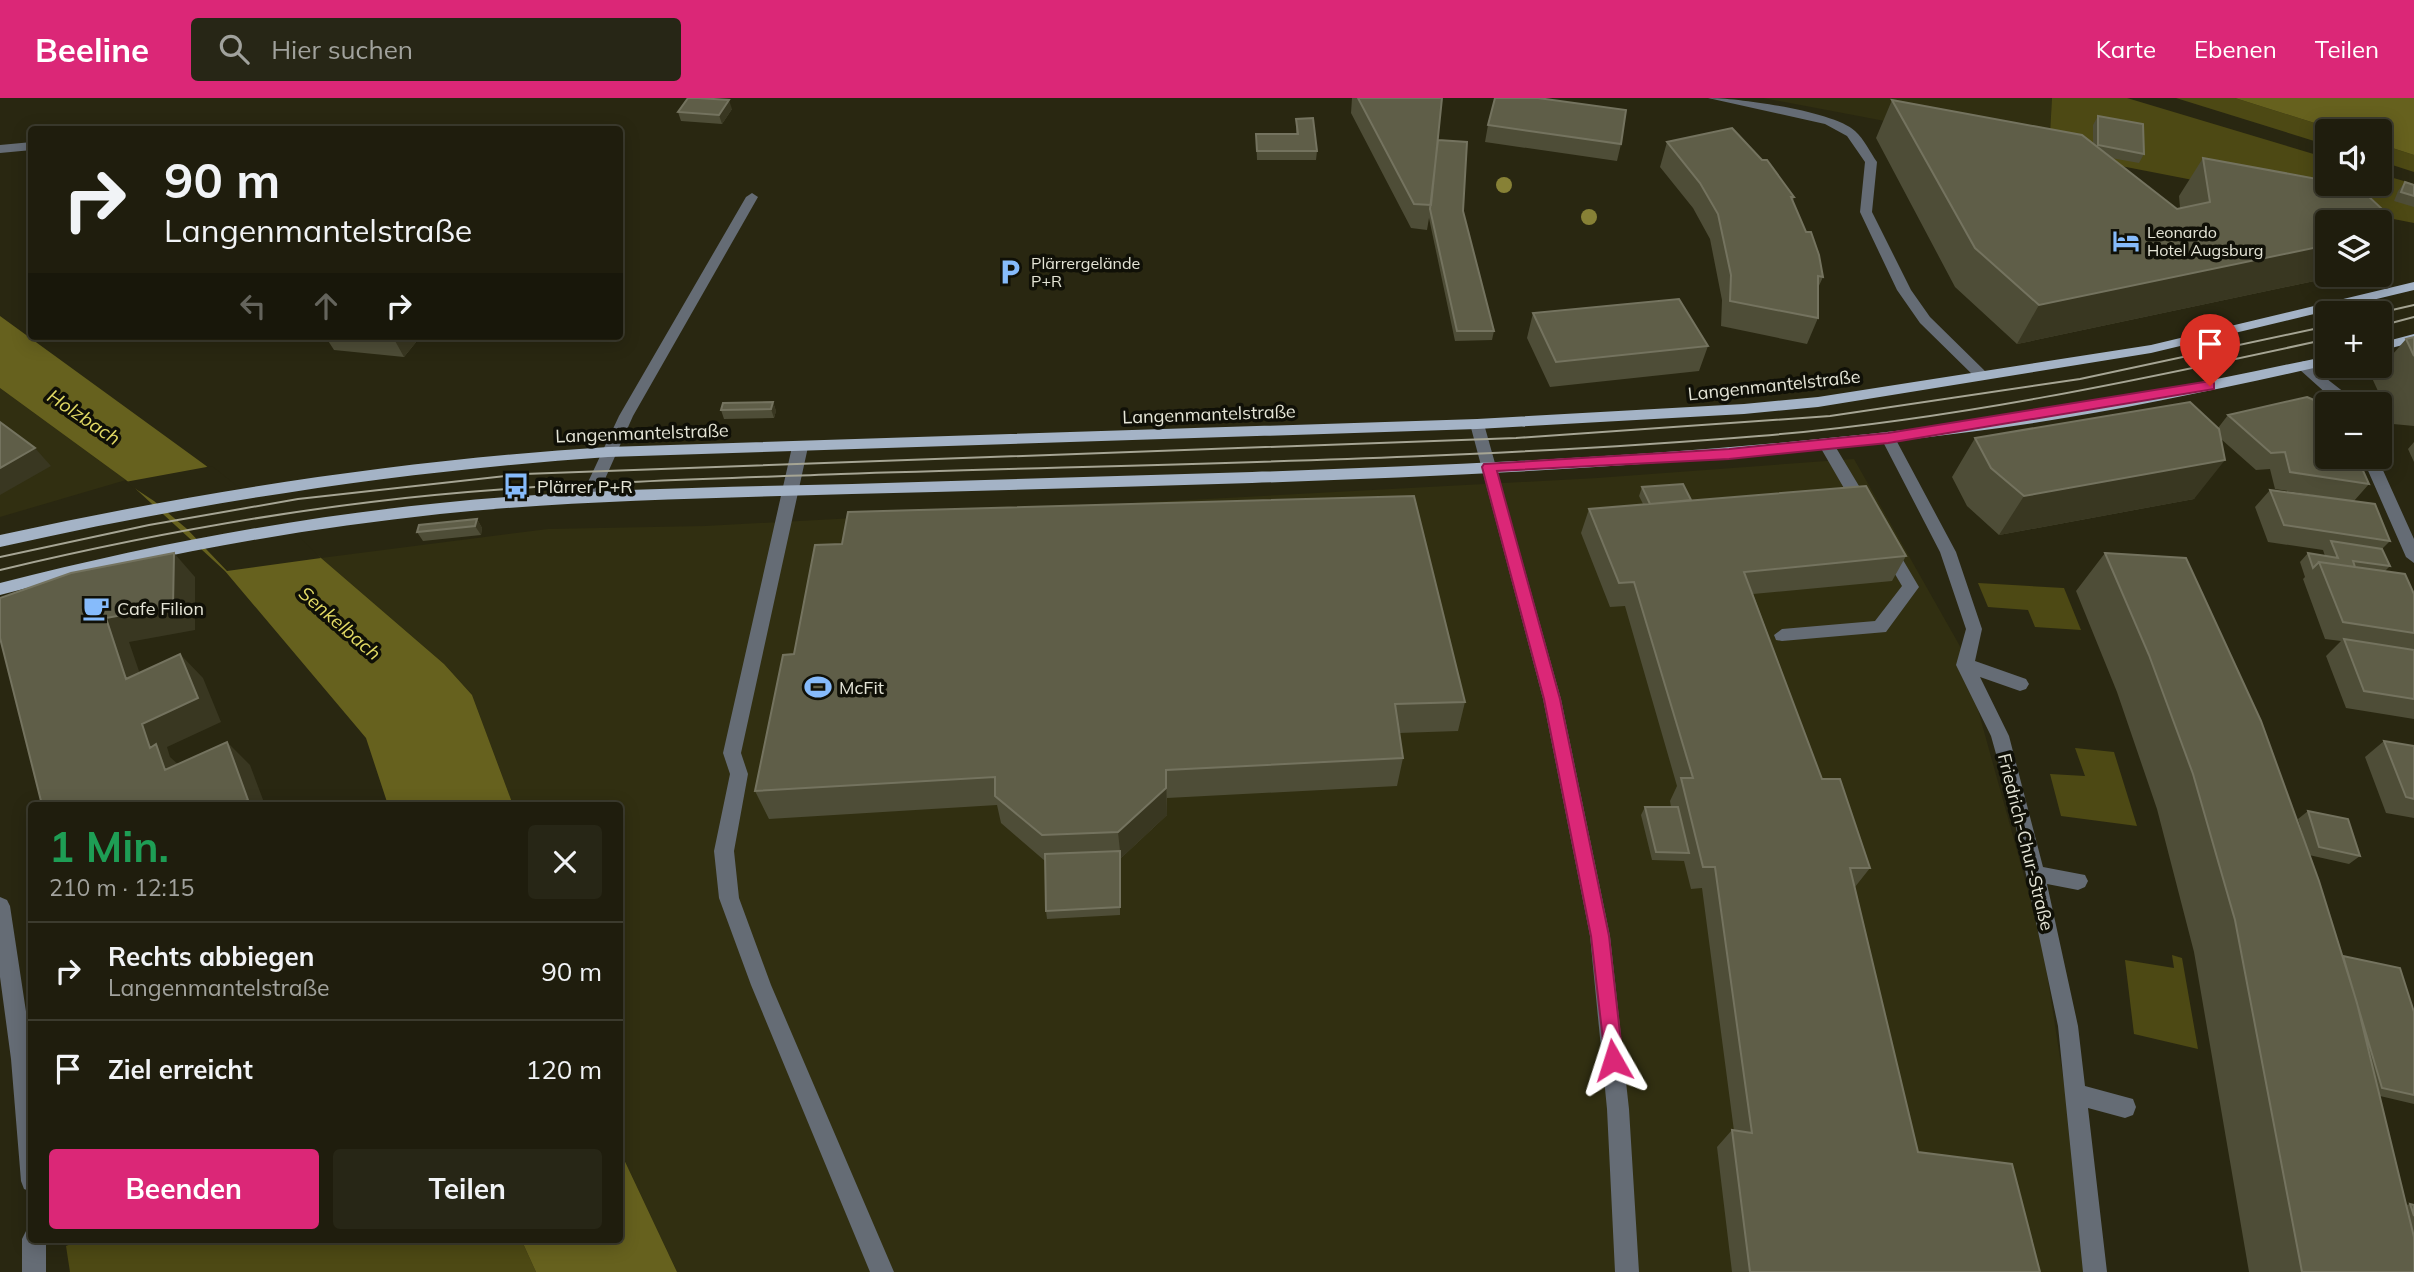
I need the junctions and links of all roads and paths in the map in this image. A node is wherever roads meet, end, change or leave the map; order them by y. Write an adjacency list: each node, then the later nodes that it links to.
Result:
1 (1714, 98): 10 (street)
2 (28, 146): 3 (street)
3 (0, 149)
4 (752, 197): 16 (street)
5 (2414, 286): 10 (main road, Langenmantelstraße)
6 (2414, 338): 7 (main road)
7 (2392, 344)
8 (2315, 363): 9 (main road)
9 (2304, 366): 11 (street); 13 (main road)
10 (1982, 376): 12 (main road, Langenmantelstraße)
11 (2335, 392)
12 (1477, 424): 15 (main road, Langenmantelstraße); 17 (street)
13 (1888, 438): 14 (main road); 25 (street)
14 (1827, 445): 17 (main road); 24 (street)
15 (800, 447): 16 (main road, Langenmantelstraße); 19 (street)
16 (608, 453): 20 (street); 21 (main road, Langenmantelstraße)
17 (1489, 467): 19 (main road); 36 (street)
18 (2374, 469): 22 (street)
19 (791, 491): 20 (main road); 35 (street)
20 (589, 497): 23 (main road)
21 (0, 541)
22 (2414, 556)
23 (0, 589)
24 (1782, 635)
25 (1965, 665): 26 (street); 27 (street, Friedrich-Chur-Straße)
26 (2020, 684)
27 (2036, 874): 28 (street); 30 (street, Friedrich-Chur-Straße)
28 (2078, 881)
29 (0, 906): 32 (street)
30 (2075, 1094): 31 (street); 37 (street, Friedrich-Chur-Straße)
31 (2125, 1107)
32 (28, 1132)
33 (34, 1243): 34 (street)
34 (34, 1272)
35 (882, 1272)
36 (1627, 1272)
37 (2095, 1272)

